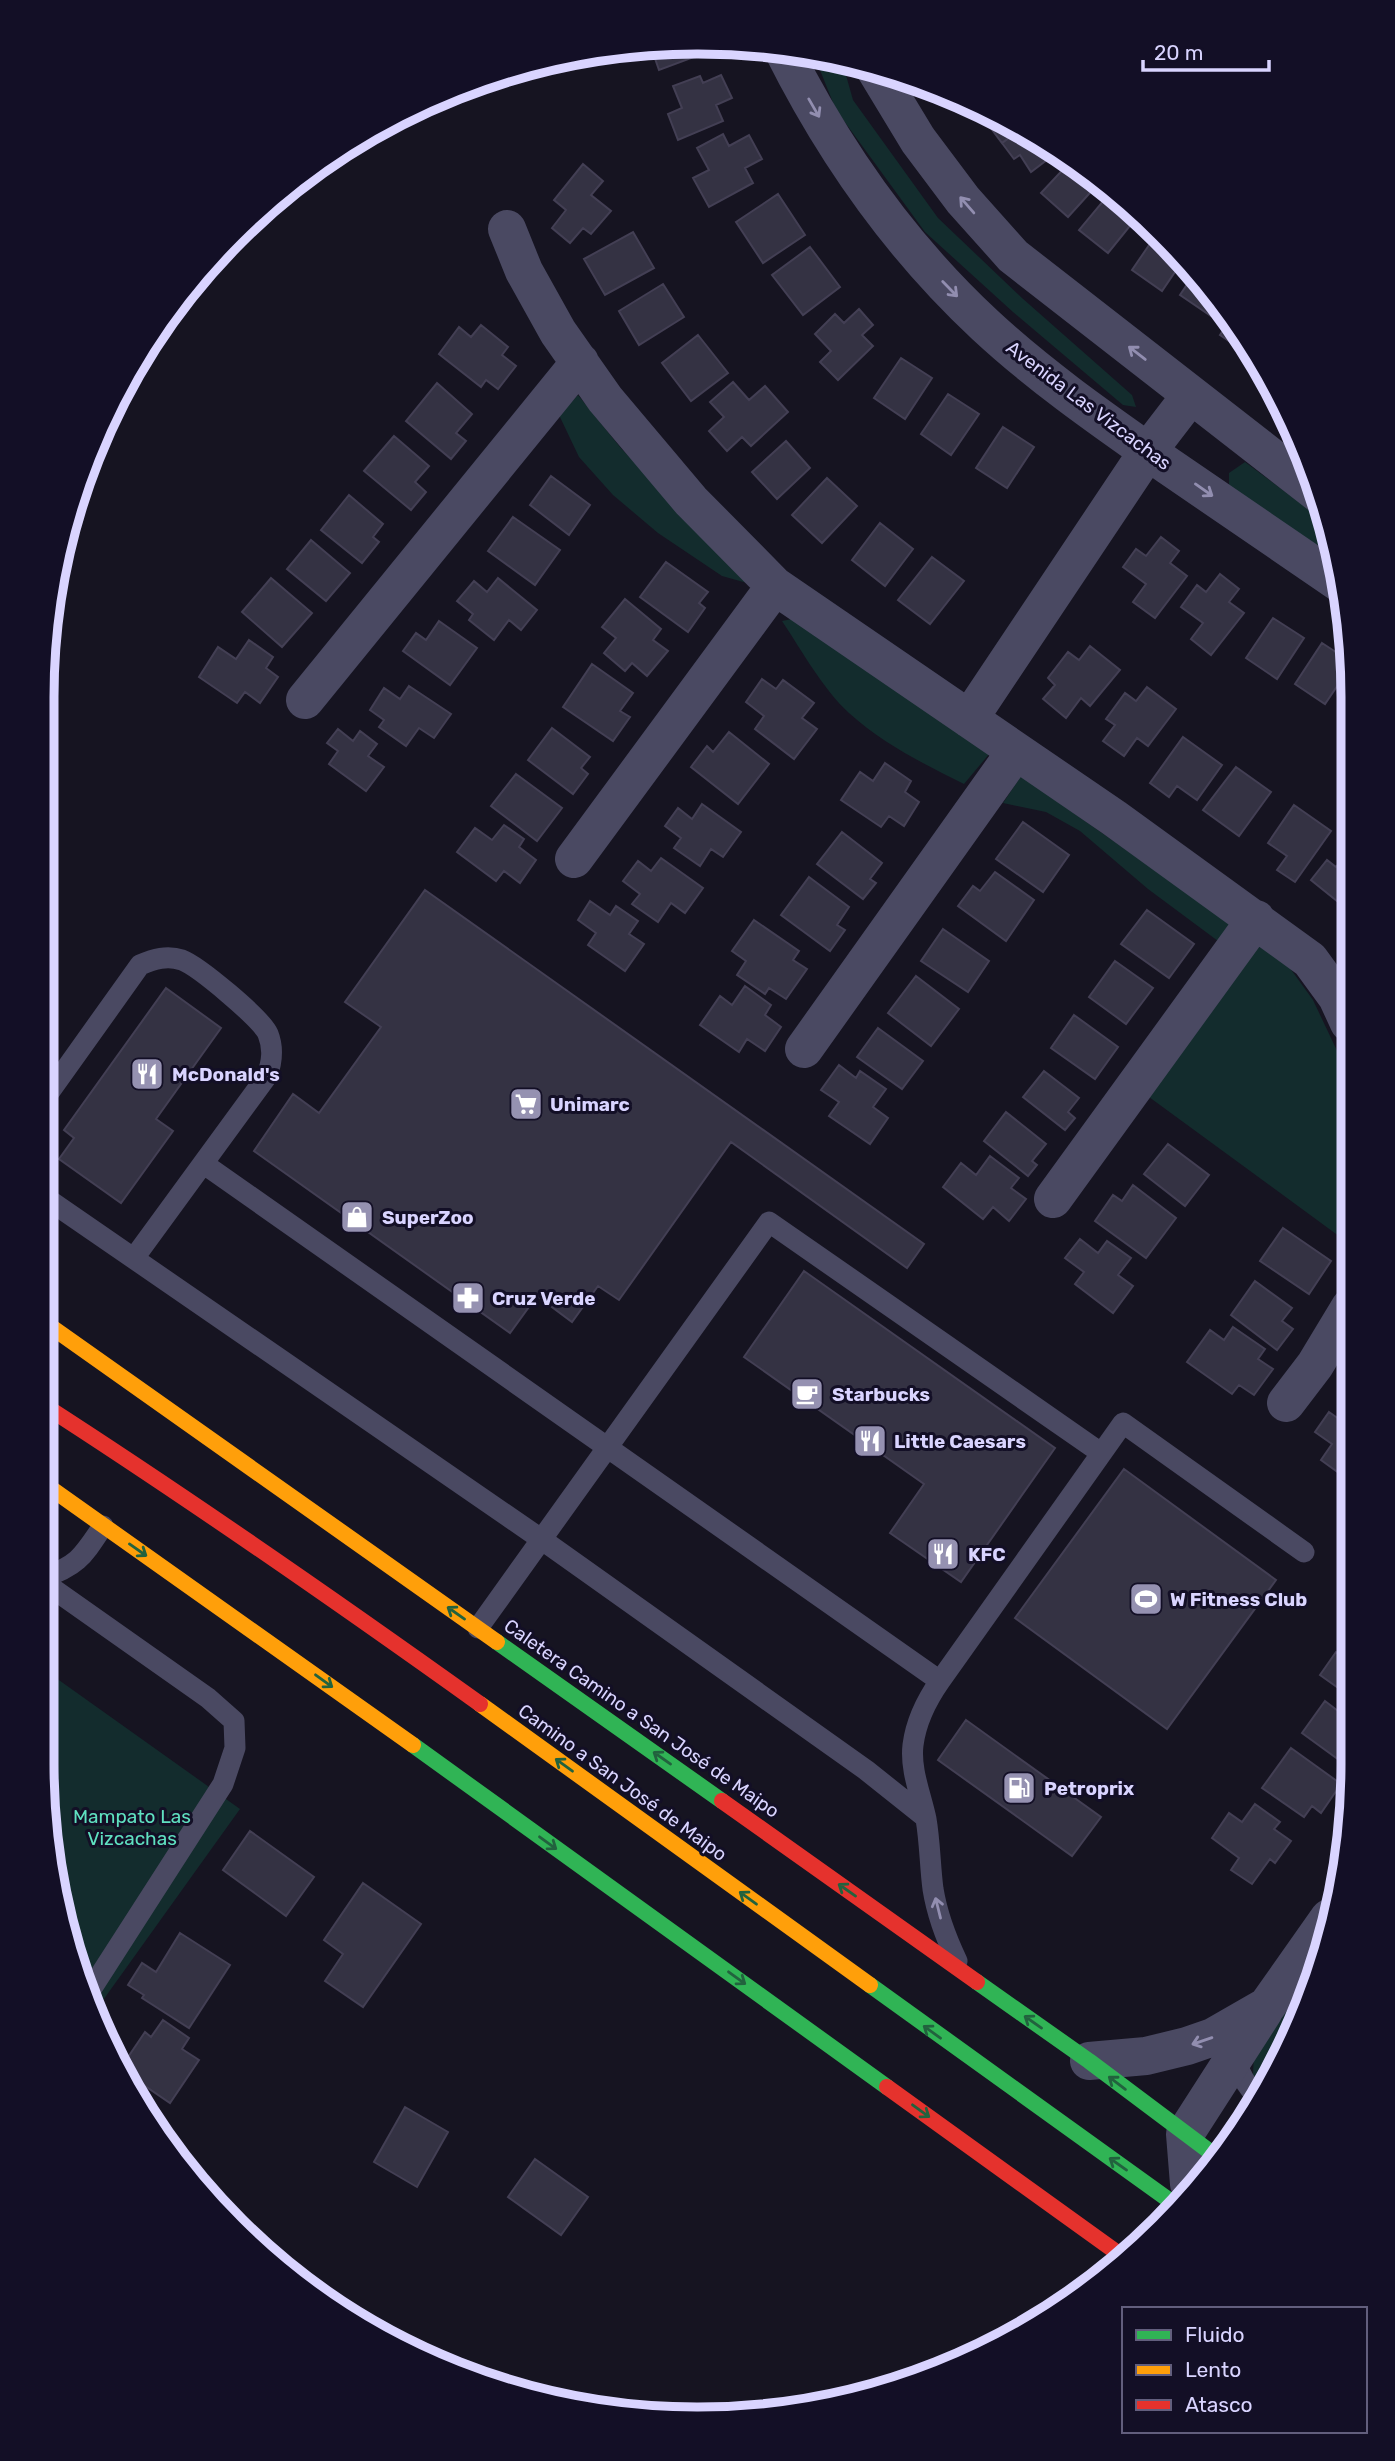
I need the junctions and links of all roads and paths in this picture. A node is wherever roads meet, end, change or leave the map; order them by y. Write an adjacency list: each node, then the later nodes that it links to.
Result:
1 (789, 61): 6 (street, Avenida Las Vizcachas, one-way to 6)
2 (883, 82): 5 (street, one-way to 2)
3 (507, 229): 4 (street)
4 (580, 362): 9 (street); 10 (street)
5 (1191, 395): 6 (street); 7 (street)
6 (1148, 452): 8 (street, Avenida Las Vizcachas, one-way to 8); 11 (street)
7 (1304, 482)
8 (1329, 576)
9 (775, 586): 11 (street); 13 (street)
10 (305, 699)
11 (969, 719): 12 (street)
12 (1016, 751): 14 (street); 16 (street)
13 (574, 859)
14 (1256, 919): 15 (street); 19 (street)
15 (1341, 1006)
16 (804, 1049)
17 (54, 1086): 18 (lane)
18 (204, 1164): 21 (lane); 26 (lane)
19 (1053, 1199)
20 (54, 1203): 21 (lane)
21 (134, 1258): 30 (lane)
22 (1341, 1322): 24 (street)
23 (54, 1329): 34 (main road, Caletera Camino a San José de Maipo, one-way to 23)
24 (1286, 1403)
25 (54, 1411): 46 (main road, Camino a San José de Maipo, one-way to 25)
26 (607, 1446): 27 (lane); 30 (lane); 35 (lane)
27 (1101, 1453): 31 (lane); 35 (lane)
28 (54, 1491): 29 (main road)
29 (103, 1526): 32 (lane); 47 (main road, one-way to 47)
30 (541, 1539): 34 (lane); 36 (lane)
31 (1304, 1552)
32 (54, 1574)
33 (54, 1588): 39 (lane)
34 (478, 1628): 38 (main road, Caletera Camino a San José de Maipo, one-way to 34)
35 (940, 1681): 36 (lane)
36 (925, 1817): 38 (lane, one-way to 36)
37 (1318, 1934): 40 (street)
38 (962, 1971): 42 (main road, Caletera Camino a San José de Maipo, one-way to 38)
39 (94, 1985)
40 (1267, 2006): 41 (street); 42 (street, one-way to 42)
41 (1235, 2056): 43 (lane); 44 (street)
42 (1088, 2062): 44 (main road, Caletera Camino a San José de Maipo, one-way to 42)
43 (1251, 2091)
44 (1199, 2144): 45 (street)
45 (1191, 2176)
46 (1169, 2200)
47 (1116, 2252)

